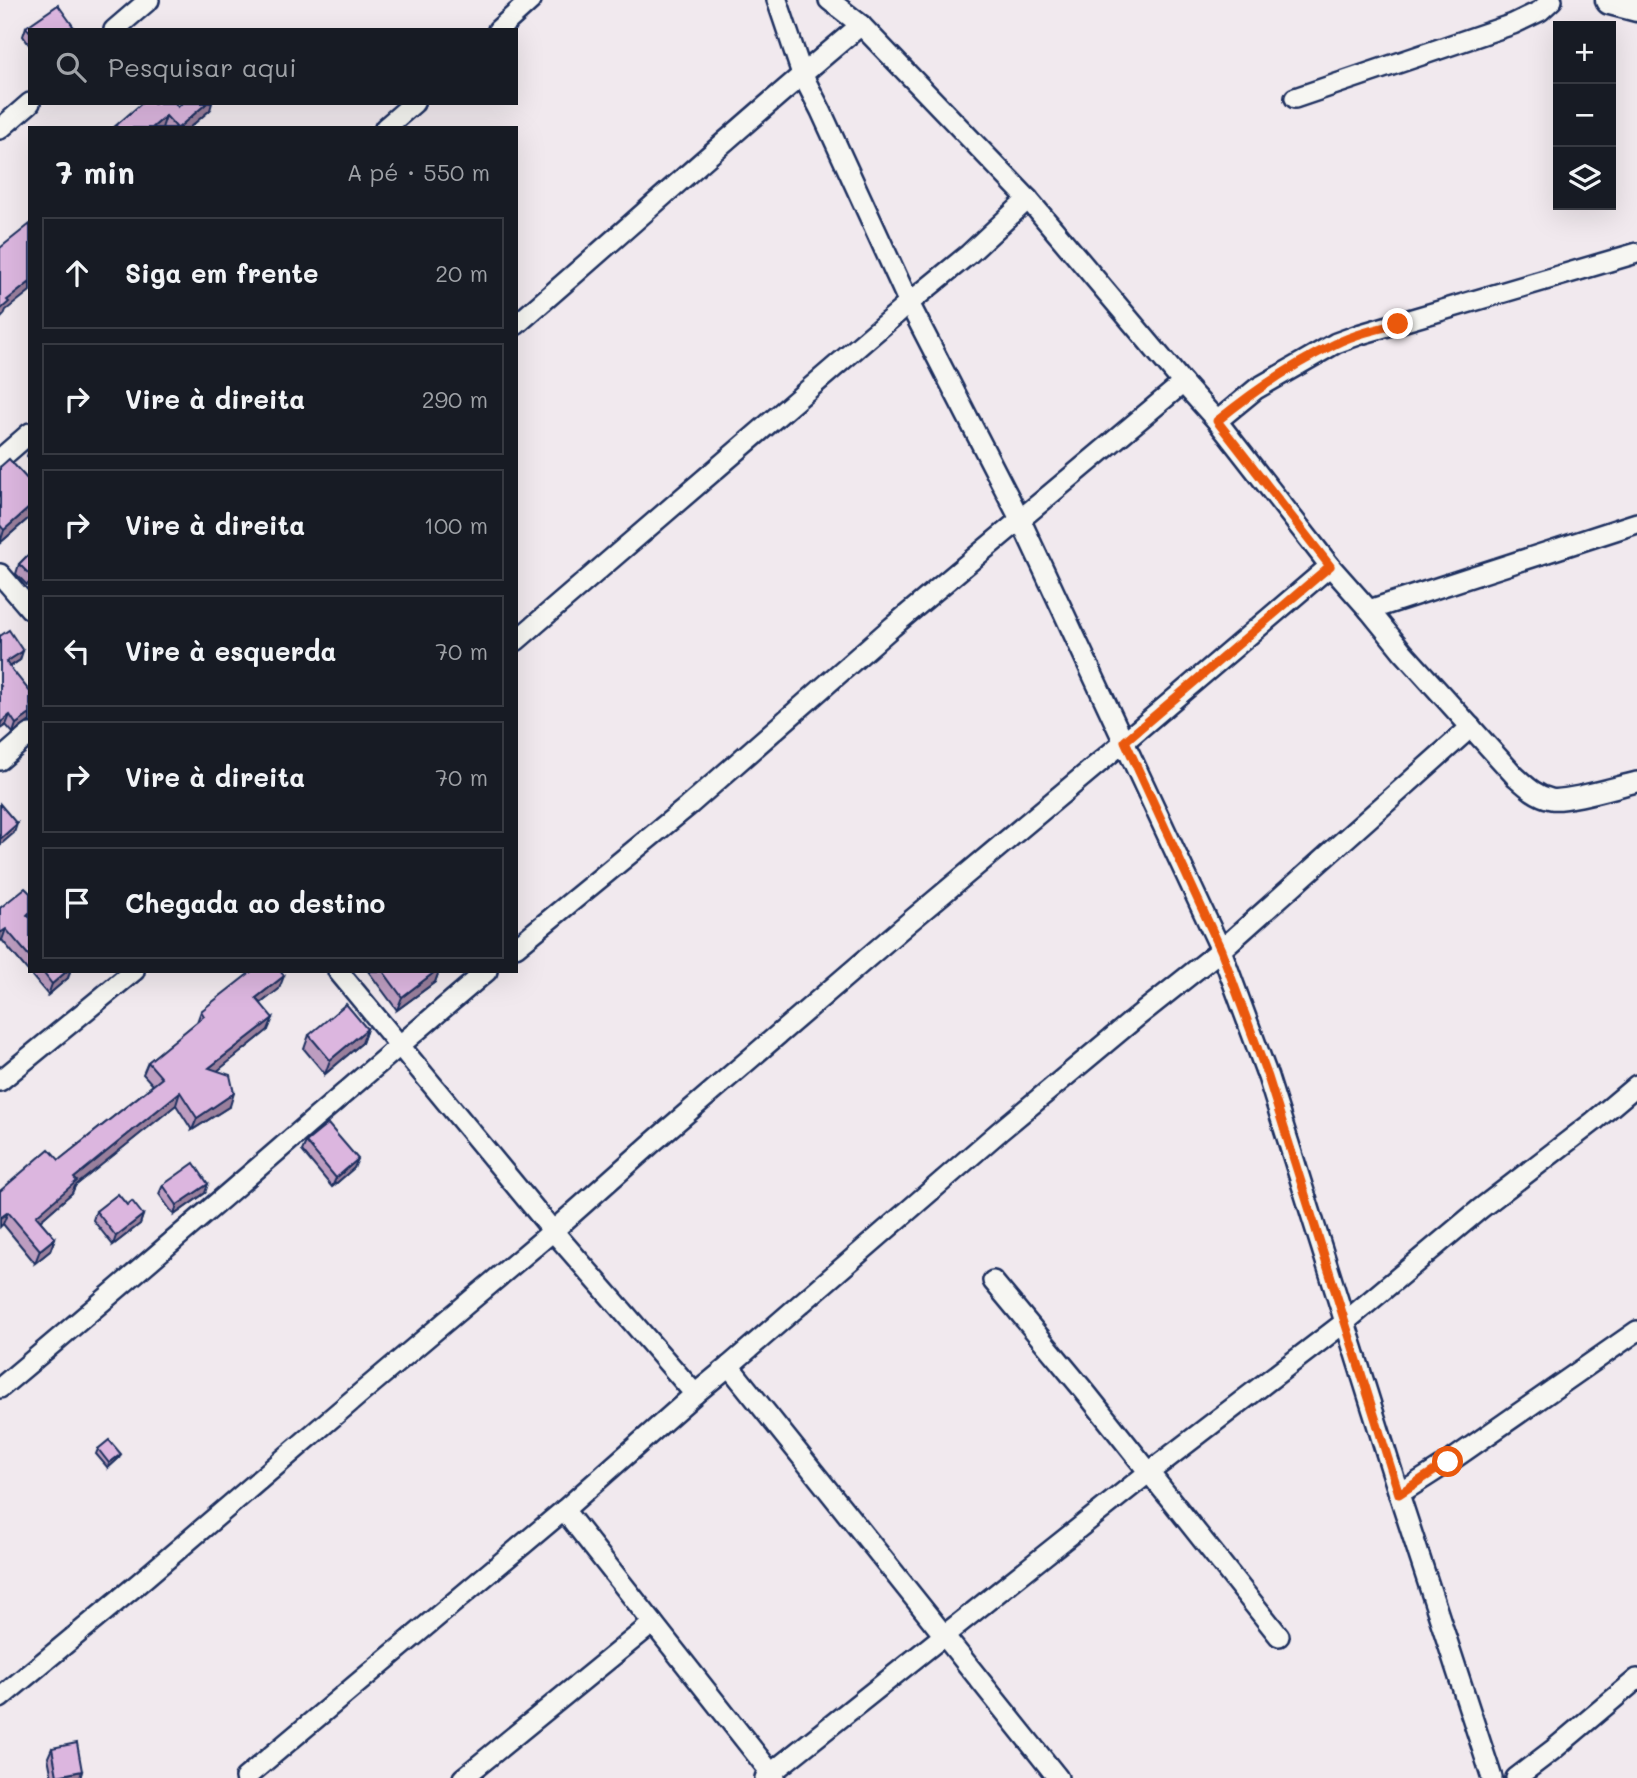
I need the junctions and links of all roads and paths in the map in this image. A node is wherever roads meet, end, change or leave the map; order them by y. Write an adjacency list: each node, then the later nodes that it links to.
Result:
1 (149, 0): 9 (street)
2 (531, 0): 10 (street)
3 (777, 0): 11 (street)
4 (829, 0): 8 (street)
5 (1552, 0): 12 (street)
6 (1609, 0): 7 (main road)
7 (1637, 7)
8 (861, 25): 11 (street); 17 (street)
9 (116, 28)
10 (500, 28)
11 (802, 74): 19 (street); 20 (street)
12 (1295, 98)
13 (28, 105): 16 (street)
14 (412, 105): 15 (street)
15 (387, 126)
16 (0, 129)
17 (1028, 199): 19 (street); 21 (street)
18 (1637, 253): 22 (street)
19 (909, 303): 25 (street); 31 (street)
20 (518, 323)
21 (1183, 383): 22 (street); 25 (street)
22 (1217, 421): 27 (street)
23 (28, 435): 24 (street)
24 (0, 459)
25 (1020, 519): 34 (street); 37 (street)
26 (1637, 523): 30 (street)
27 (1330, 566): 30 (street); 34 (street)
28 (0, 574): 29 (street)
29 (28, 607)
30 (1369, 610): 32 (street)
31 (518, 639)
32 (1471, 727): 36 (street); 38 (street)
33 (28, 736): 35 (street)
34 (1125, 741): 38 (street); 46 (street)
35 (0, 760)
36 (1637, 782)
37 (518, 945)
38 (1221, 950): 48 (street); 50 (street)
39 (129, 973): 42 (street)
40 (340, 973): 43 (street)
41 (485, 973): 43 (street)
42 (113, 980): 44 (street)
43 (399, 1045): 46 (street); 51 (street)
44 (0, 1082)
45 (1637, 1085): 48 (street)
46 (553, 1231): 52 (street); 60 (street)
47 (993, 1281): 53 (street)
48 (1345, 1322): 53 (street); 54 (street)
49 (1637, 1331): 54 (street)
50 (729, 1366): 52 (street); 57 (street)
51 (0, 1388)
52 (695, 1394): 55 (street)
53 (1148, 1473): 57 (street); 58 (street)
54 (1399, 1494): 65 (street)
55 (564, 1510): 56 (street); 62 (street)
56 (653, 1623): 61 (street); 63 (street)
57 (944, 1635): 61 (street); 64 (street)
58 (1279, 1636)
59 (1637, 1679): 66 (street)
60 (0, 1698)
61 (770, 1776)
62 (244, 1778)
63 (463, 1778)
64 (1058, 1778)
65 (1492, 1778)
66 (1516, 1778)

